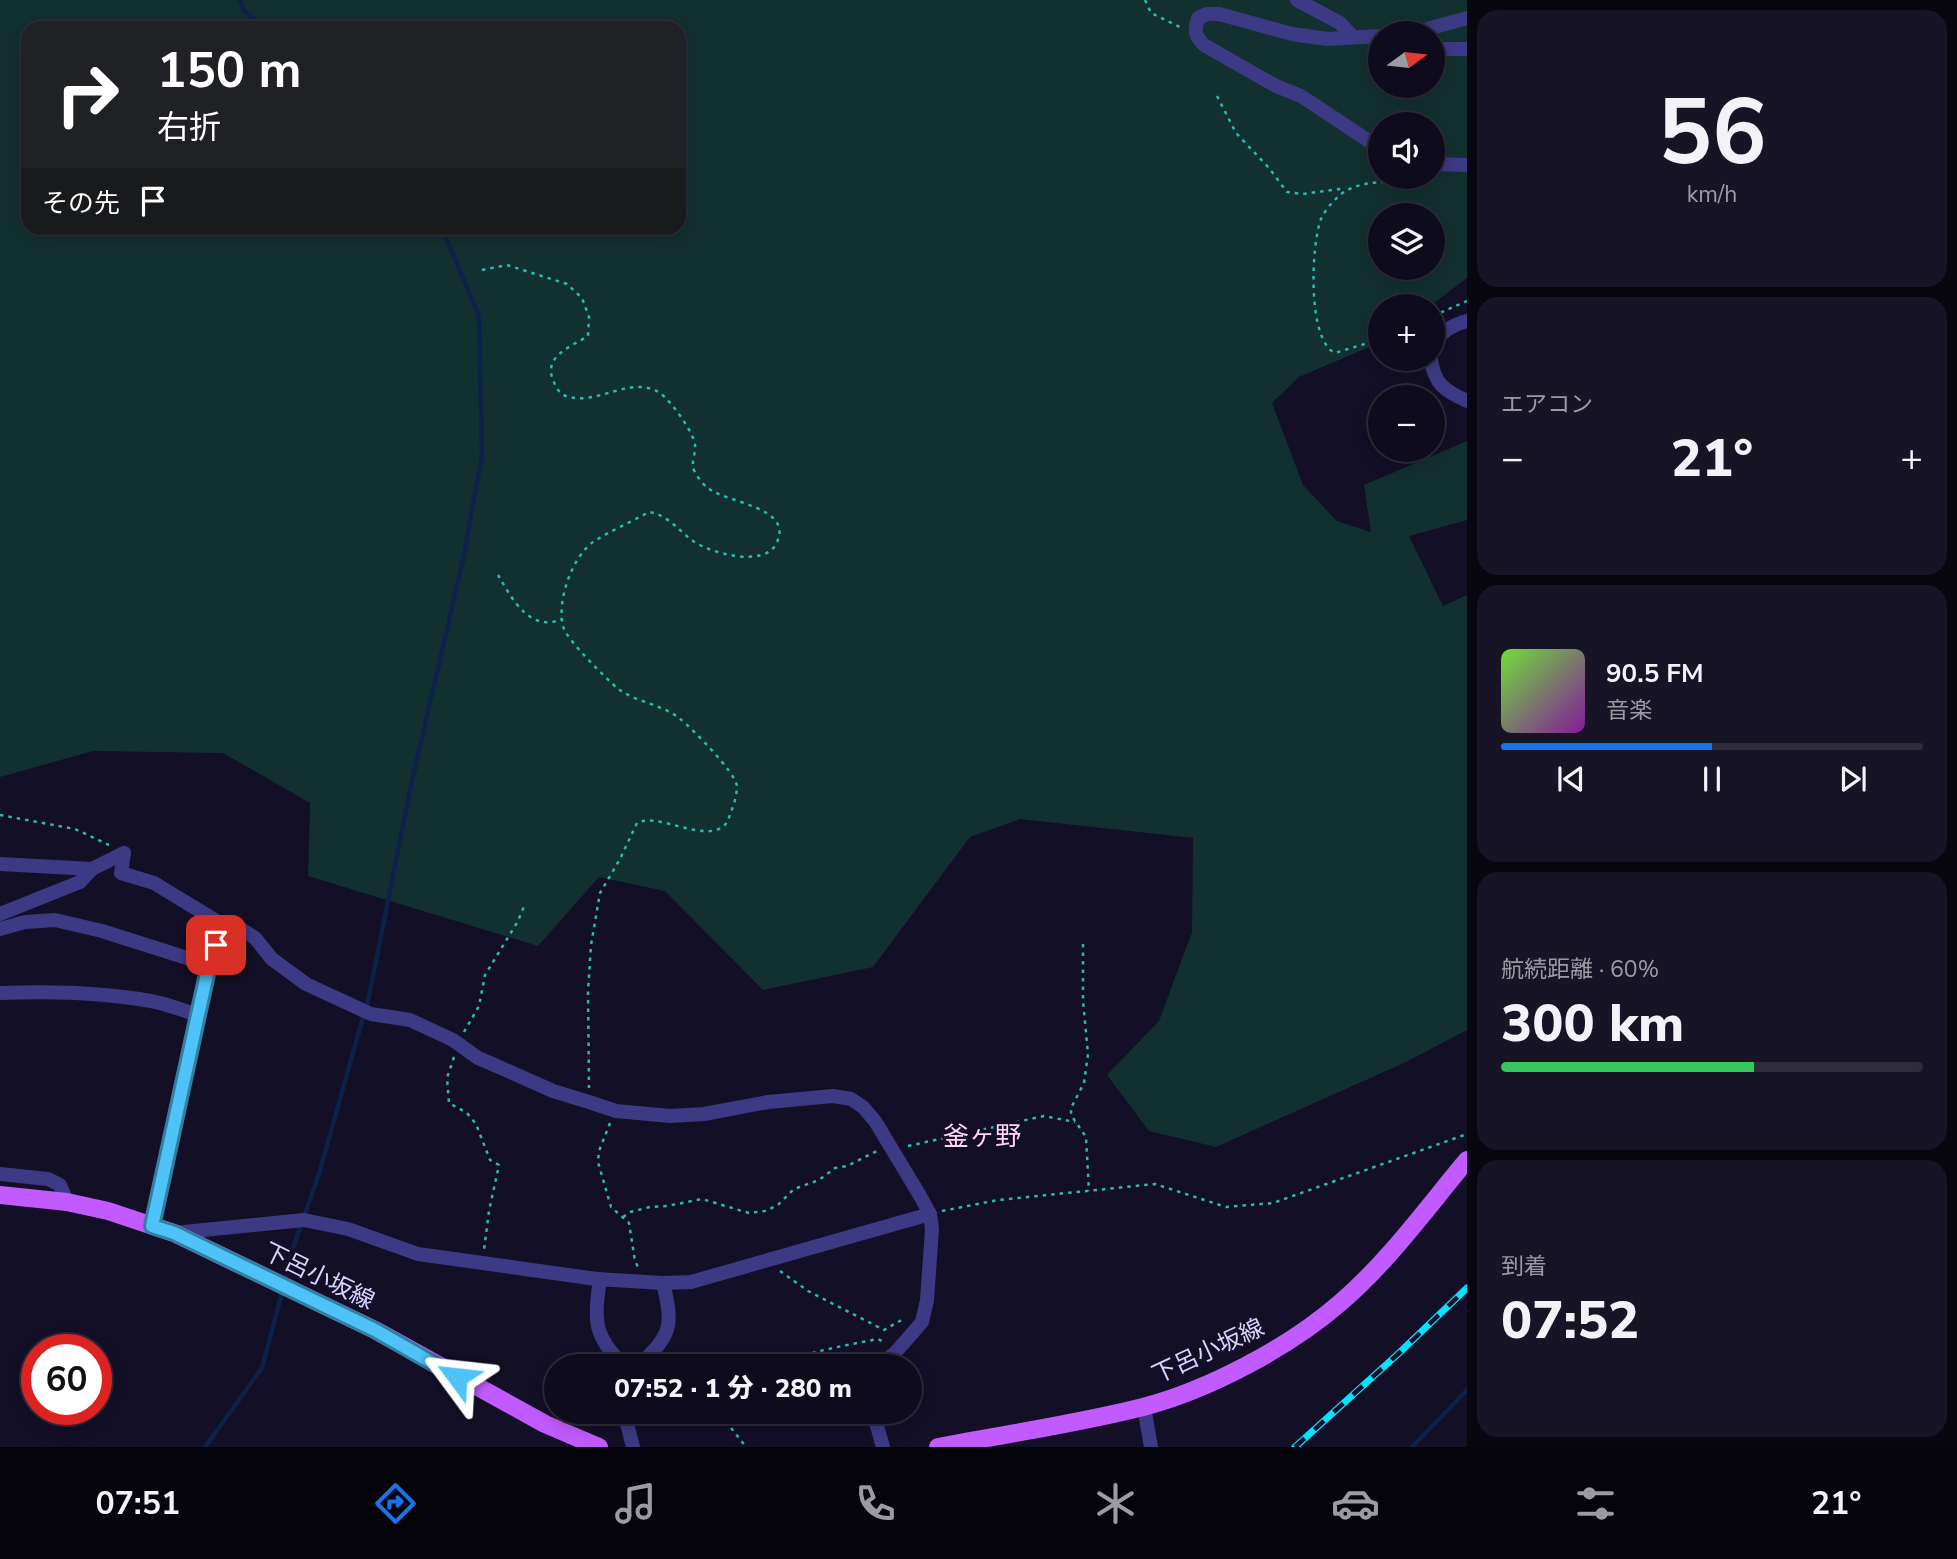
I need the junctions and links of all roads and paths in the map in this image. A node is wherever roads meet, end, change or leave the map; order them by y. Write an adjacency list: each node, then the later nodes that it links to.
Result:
1 (1145, 0): 5 (path)
2 (1297, 0): 7 (street)
3 (1467, 18): 4 (street)
4 (1446, 24)
5 (1195, 29): 7 (street); 11 (street)
6 (1368, 36): 7 (street)
7 (1353, 37)
8 (1446, 49): 9 (street)
9 (1467, 49)
10 (1217, 96): 13 (path)
11 (1368, 140)
12 (1460, 164): 13 (path)
13 (1345, 192): 19 (path)
14 (482, 270): 23 (path)
15 (1467, 301): 16 (path)
16 (1445, 311)
17 (1467, 321): 18 (street)
18 (1445, 332)
19 (1368, 343)
20 (1433, 371): 21 (street)
21 (1467, 401)
22 (498, 575): 23 (path)
23 (562, 619): 37 (path)
24 (0, 816): 25 (path)
25 (124, 853): 27 (street); 30 (street)
26 (0, 864): 27 (street)
27 (93, 869): 29 (street)
28 (525, 904): 36 (path)
29 (0, 914)
30 (223, 925): 33 (street); 36 (street)
31 (0, 929): 33 (street)
32 (1083, 944): 39 (path)
33 (209, 965): 35 (street)
34 (0, 993): 35 (street)
35 (198, 1015): 49 (street)
36 (458, 1044): 37 (street); 52 (path)
37 (589, 1102): 38 (street)
38 (615, 1111): 41 (street); 48 (path)
39 (1075, 1122): 41 (path); 44 (path)
40 (1467, 1134): 44 (path)
41 (891, 1149): 47 (street); 48 (path)
42 (1467, 1160): 61 (main road, 下呂小坂線)
43 (0, 1174): 46 (street)
44 (1089, 1191): 47 (path)
45 (0, 1195): 46 (main road, 下呂小坂線)
46 (67, 1202): 49 (main road, 下呂小坂線)
47 (930, 1214): 51 (street); 56 (street)
48 (623, 1217): 54 (path)
49 (152, 1226): 50 (main road, 下呂小坂線)
50 (174, 1233): 52 (street); 65 (main road, 下呂小坂線)
51 (766, 1261): 55 (street); 56 (path)
52 (483, 1262): 53 (street)
53 (600, 1279): 54 (street); 58 (street)
54 (645, 1282): 55 (street)
55 (663, 1283): 59 (street)
56 (926, 1307): 57 (street)
57 (895, 1353): 60 (path)
58 (612, 1354)
59 (648, 1354)
60 (805, 1354)
61 (1144, 1407): 69 (main road, 下呂小坂線); 70 (street)
62 (627, 1424): 66 (street)
63 (727, 1424): 67 (path)
64 (876, 1424): 68 (street)
65 (599, 1447)
66 (633, 1447)
67 (746, 1447)
68 (883, 1447)
69 (938, 1447)
70 (1151, 1447)

